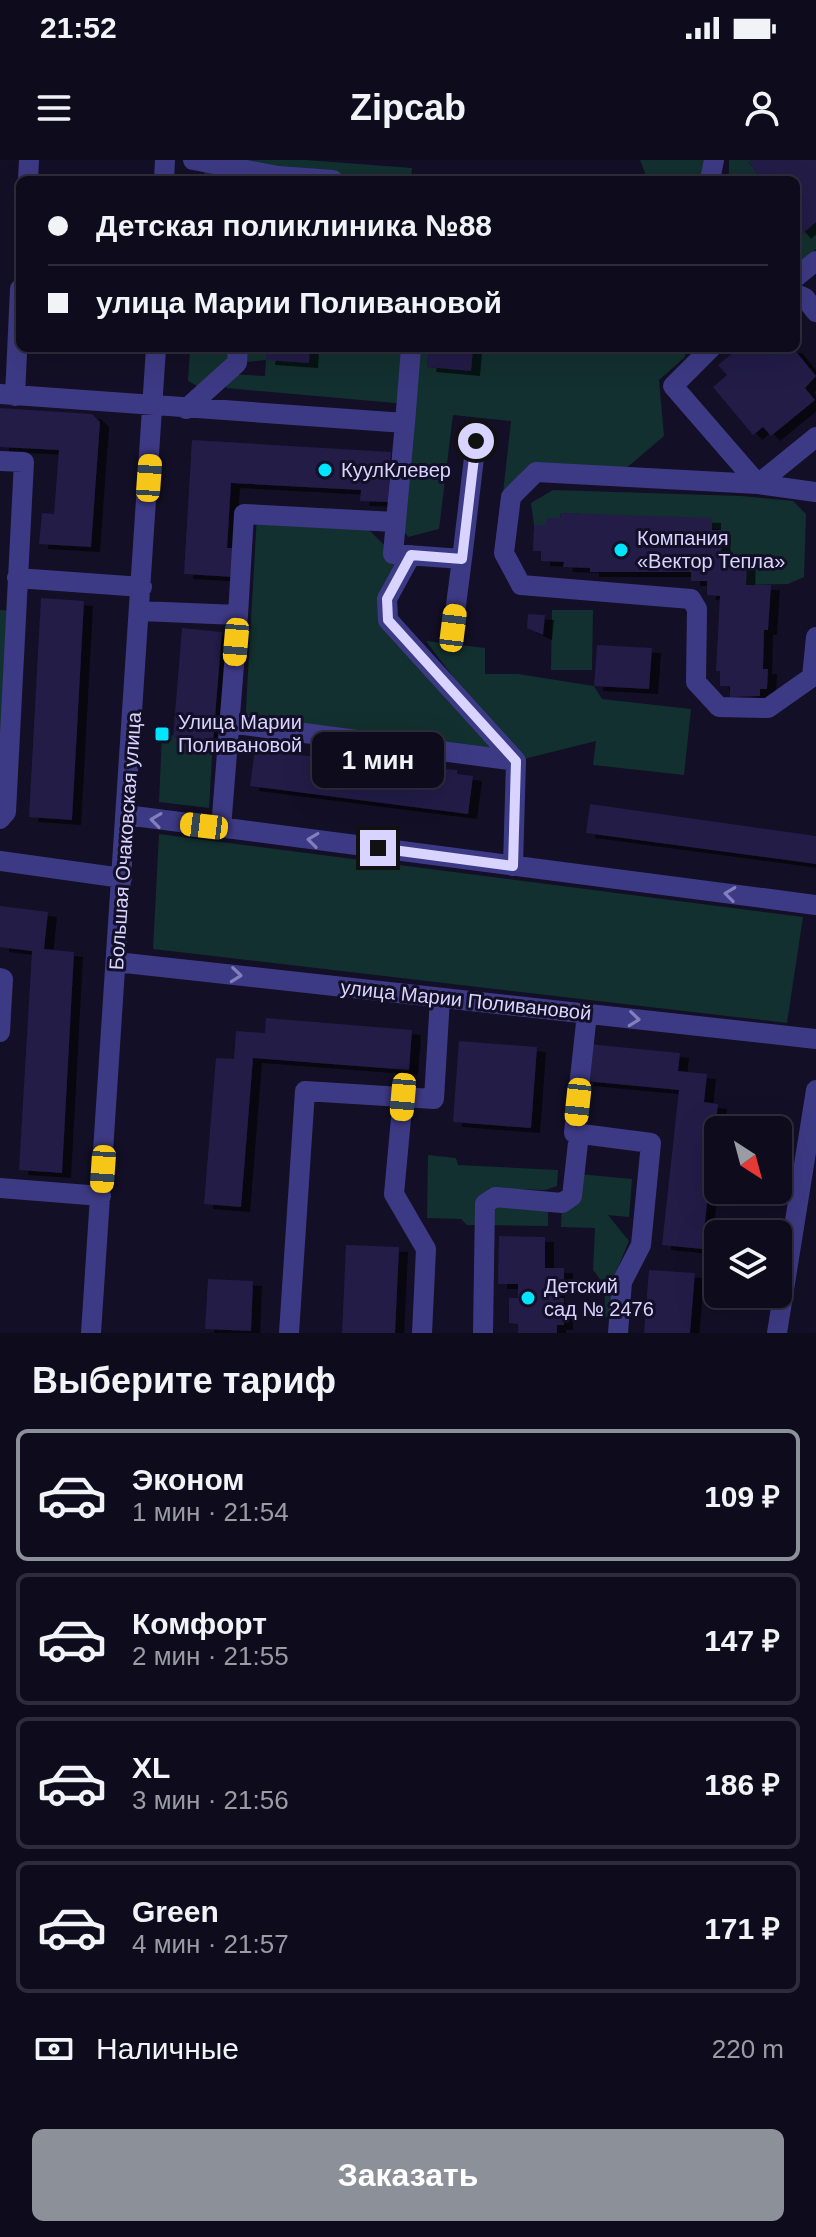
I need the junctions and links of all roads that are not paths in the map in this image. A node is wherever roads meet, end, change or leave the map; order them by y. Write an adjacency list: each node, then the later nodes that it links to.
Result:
1 (193, 160): 2 (street)
2 (244, 175)
3 (816, 261): 4 (street)
4 (800, 274)
5 (800, 296): 6 (street)
6 (816, 312)
7 (16, 324): 12 (street)
8 (156, 352): 13 (street, Большая Очаковская улица)
9 (238, 352): 14 (street)
10 (411, 352): 15 (street)
11 (707, 352): 19 (street)
12 (8, 395): 13 (street)
13 (153, 407): 14 (street); 25 (street, Большая Очаковская улица)
14 (186, 409): 15 (street)
15 (405, 423): 21 (street)
16 (816, 437): 19 (street)
17 (476, 441): 23 (street)
18 (0, 461): 24 (street)
19 (758, 484): 20 (street); 29 (street)
20 (816, 492)
21 (395, 522): 22 (street); 27 (street)
22 (411, 555): 23 (street); 31 (street)
23 (462, 559): 28 (street)
24 (17, 578): 25 (street); 33 (street)
25 (142, 587): 26 (street, Большая Очаковская улица)
26 (140, 611): 27 (street); 32 (street, Большая Очаковская улица)
27 (238, 615): 30 (street)
28 (453, 628)
29 (816, 637)
30 (229, 723): 31 (street); 34 (street)
31 (516, 761): 36 (street)
32 (126, 815): 34 (street, one-way to 32); 37 (street, Большая Очаковская улица)
33 (0, 819)
34 (221, 828): 36 (street, one-way to 34)
35 (0, 861): 37 (street)
36 (513, 866): 38 (street, one-way to 36)
37 (122, 878): 39 (street, Большая Очаковская улица)
38 (816, 905)
39 (116, 962): 41 (street, улица Марии Поливановой, one-way to 41); 49 (street, Большая Очаковская улица)
40 (0, 978): 43 (street)
41 (440, 998): 42 (street, улица Марии Поливановой); 46 (street)
42 (587, 1014): 44 (street, улица Марии Поливановой, one-way to 44); 47 (street)
43 (0, 1032)
44 (816, 1039)
45 (816, 1090): 55 (street)
46 (403, 1097): 51 (street); 52 (street)
47 (579, 1134): 53 (street); 54 (street)
48 (0, 1188): 49 (street)
49 (101, 1196): 50 (street, Большая Очаковская улица)
50 (91, 1333)
51 (289, 1333)
52 (422, 1333)
53 (483, 1333)
54 (618, 1333)
55 (777, 1333)

